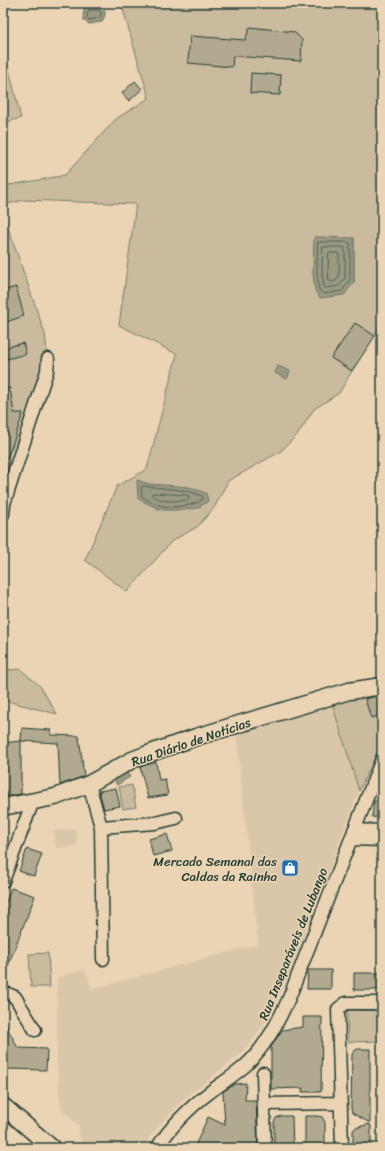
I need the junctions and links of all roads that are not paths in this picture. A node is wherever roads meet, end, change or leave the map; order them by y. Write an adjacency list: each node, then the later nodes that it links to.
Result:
1 (48, 359): 2 (street)
2 (3, 514)
3 (382, 686): 5 (main road, Rua Diário de Notícias)
4 (382, 759): 11 (street, Rua Inseparáveis de Lubango)
5 (89, 784): 6 (main road, Rua Diário de Notícias); 9 (street)
6 (33, 801): 7 (main road, Rua Diário de Notícias); 13 (street)
7 (3, 806)
8 (176, 818): 9 (street)
9 (101, 827): 14 (street)
10 (382, 831): 11 (street)
11 (352, 834): 12 (street); 25 (street, Rua Inseparáveis de Lubango)
12 (382, 840)
13 (3, 881)
14 (103, 960)
15 (3, 992): 17 (street)
16 (382, 1003): 19 (street)
17 (35, 1030)
18 (263, 1073): 20 (street)
19 (341, 1103): 20 (street); 27 (street)
20 (264, 1104): 26 (street)
21 (3, 1106): 24 (main road)
22 (3, 1119): 23 (main road)
23 (37, 1148)
24 (52, 1148)
25 (157, 1148)
26 (265, 1148)
27 (342, 1148)

